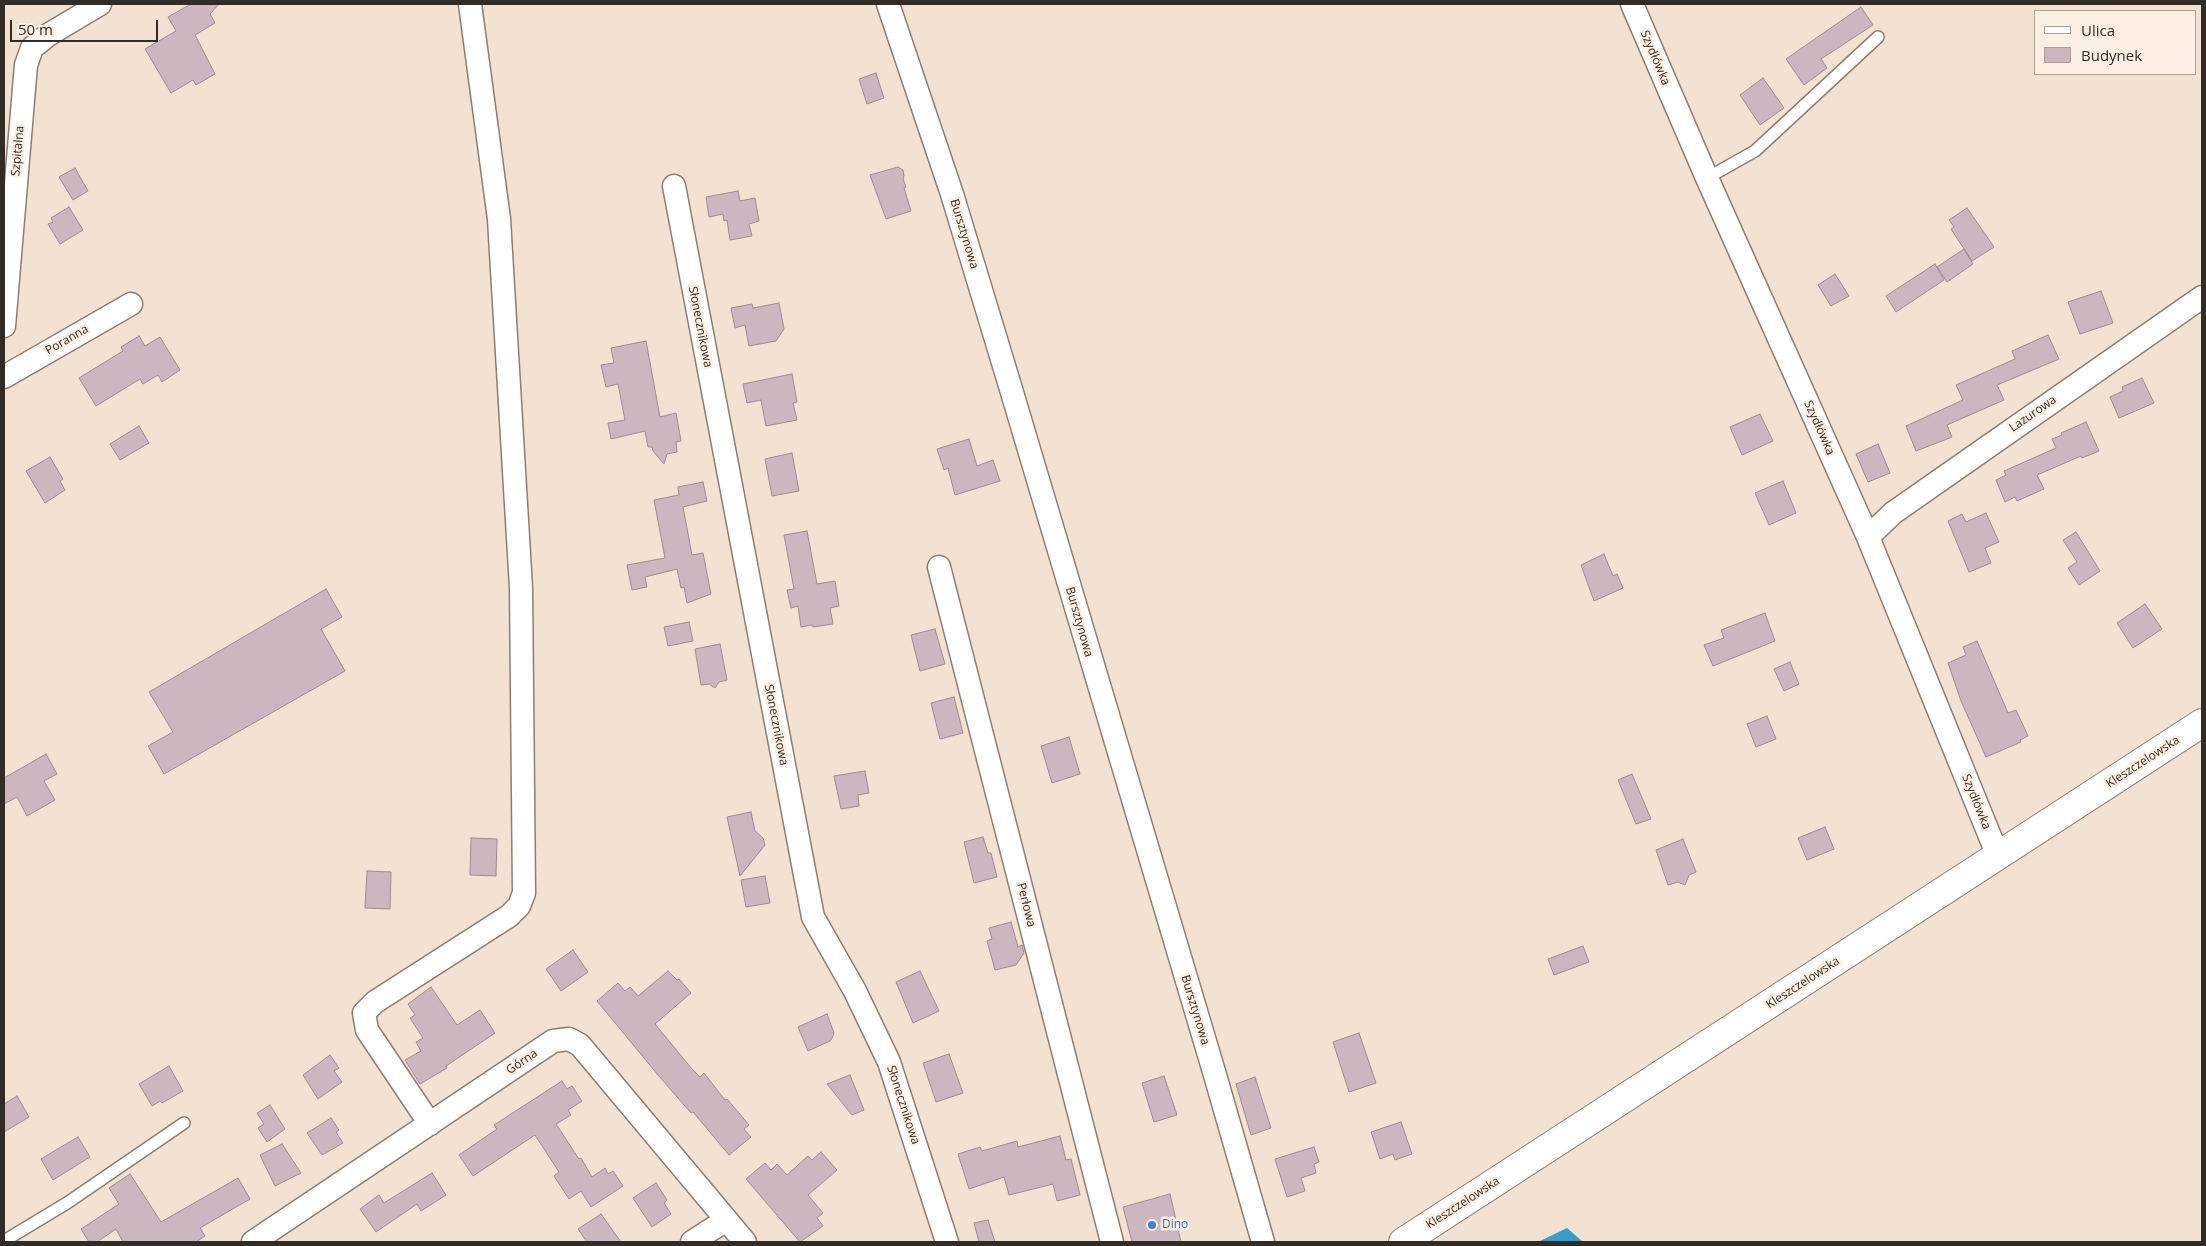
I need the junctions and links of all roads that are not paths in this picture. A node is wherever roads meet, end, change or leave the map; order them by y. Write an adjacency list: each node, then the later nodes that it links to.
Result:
1 (100, 4): 10 (street, Szpitalna)
2 (470, 4): 17 (street)
3 (888, 4): 26 (street, Bursztynowa)
4 (1632, 4): 6 (street, Szydłówka)
5 (1878, 36): 6 (lane)
6 (1707, 178): 12 (street, Szydłówka)
7 (674, 186): 24 (street, Słonecznikowa)
8 (2202, 297): 12 (street, Lazurowa)
9 (131, 304): 11 (street, Poranna)
10 (4, 326)
11 (4, 377)
12 (1868, 537): 15 (street, Szydłówka)
13 (939, 567): 25 (street, Perłowa)
14 (2202, 722): 15 (main road, Kleszczelowska)
15 (1998, 856): 27 (main road, Kleszczelowska)
16 (184, 1123): 20 (lane)
17 (430, 1124): 18 (street, Górna); 19 (street, Górna)
18 (726, 1220): 22 (street); 23 (street, Górna)
19 (281, 1235): 21 (street, Górna)
20 (4, 1241)
21 (253, 1242)
22 (692, 1242)
23 (745, 1242)
24 (947, 1242)
25 (1112, 1242)
26 (1263, 1242)
27 (1404, 1242)

